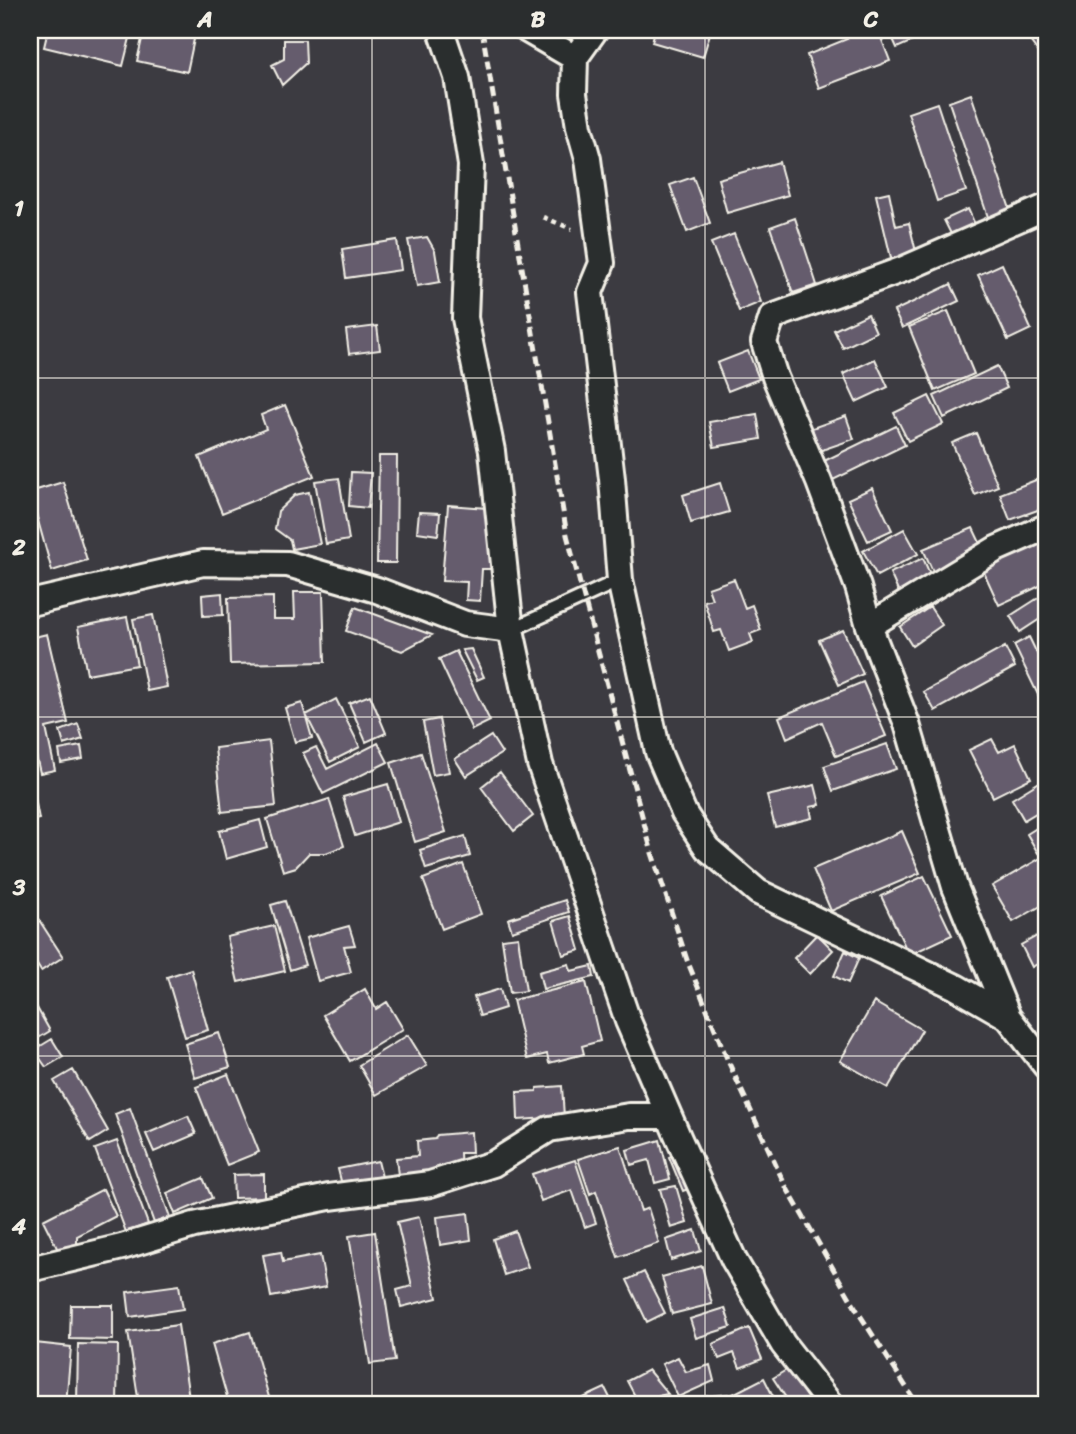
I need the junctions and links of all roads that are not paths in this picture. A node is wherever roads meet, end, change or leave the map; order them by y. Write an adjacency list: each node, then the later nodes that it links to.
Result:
1 (440, 30): 10 (street)
2 (527, 30): 4 (street)
3 (595, 30): 4 (street)
4 (575, 58): 7 (street)
5 (1046, 207): 9 (street)
6 (1046, 527): 9 (street)
7 (620, 580): 10 (lane); 11 (street)
8 (30, 603): 10 (street)
9 (869, 626): 11 (street)
10 (511, 630): 13 (street)
11 (1008, 1017): 12 (street)
12 (1046, 1066)
13 (669, 1116): 14 (street); 15 (street)
14 (30, 1269)
15 (830, 1404)

